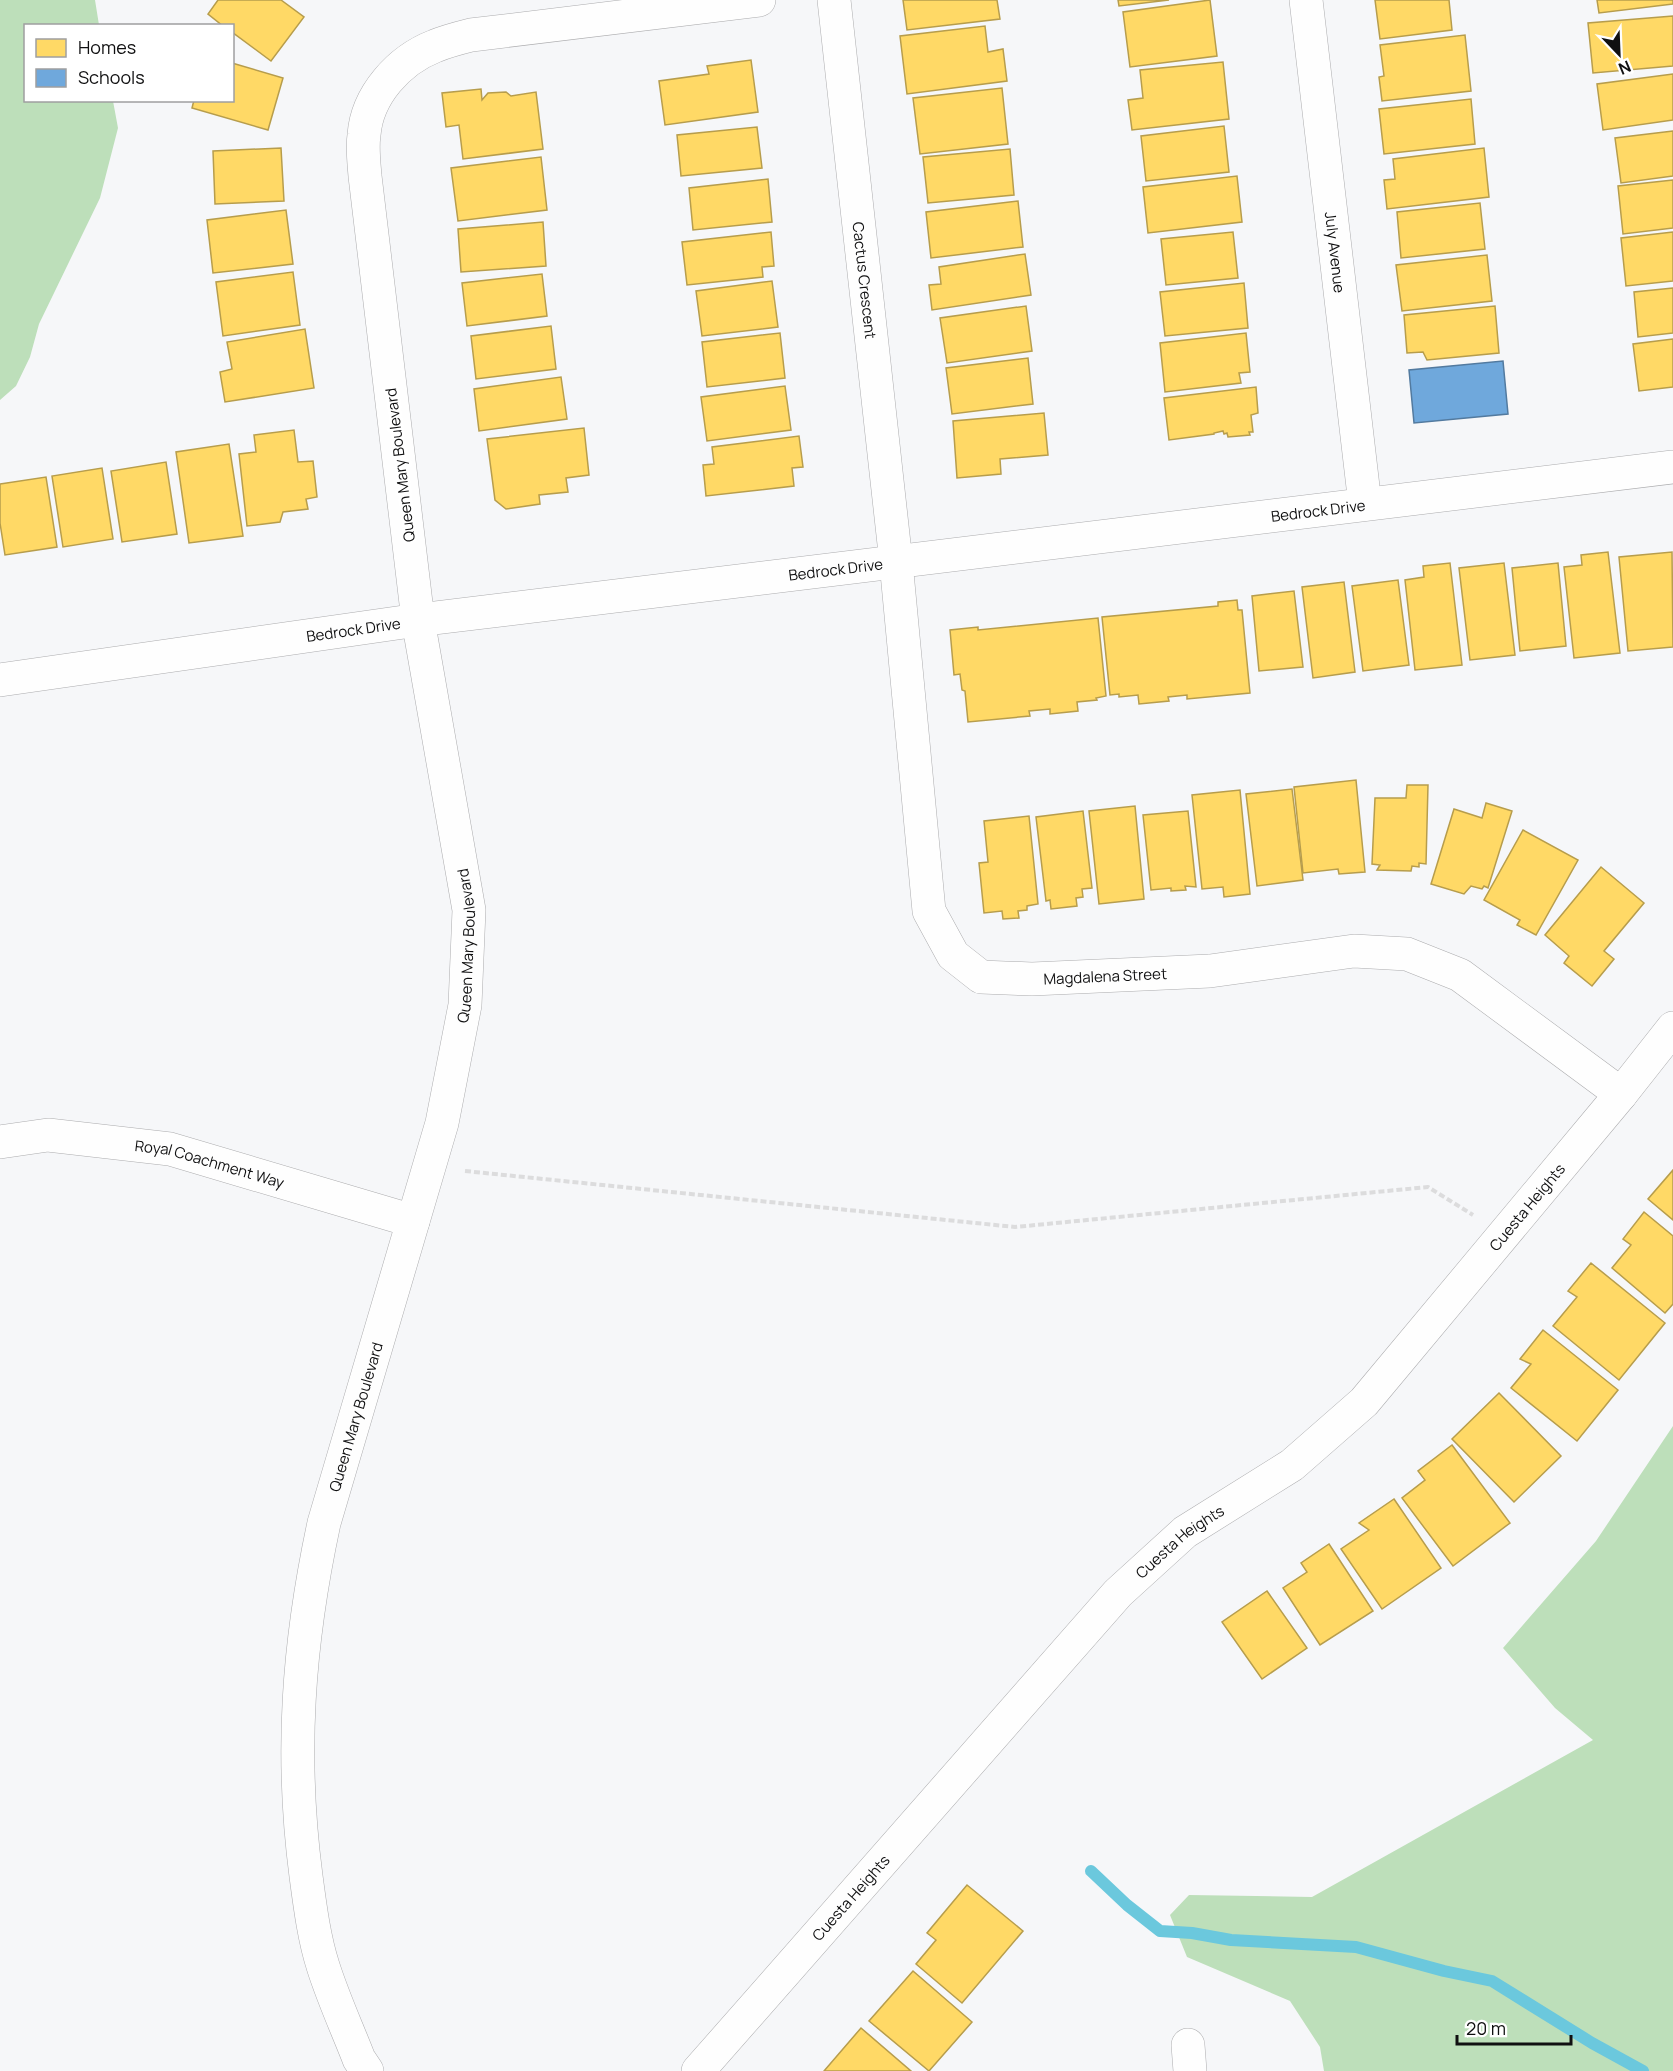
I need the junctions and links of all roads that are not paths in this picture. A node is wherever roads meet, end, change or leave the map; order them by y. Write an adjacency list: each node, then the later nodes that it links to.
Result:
1 (759, 0): 7 (street, Queen Mary Boulevard)
2 (834, 0): 6 (street, Cactus Crescent)
3 (1306, 0): 5 (street, July Avenue)
4 (1673, 467): 5 (street, Bedrock Drive)
5 (1365, 504): 6 (street, Bedrock Drive)
6 (896, 562): 7 (street, Bedrock Drive); 10 (street, Magdalena Street)
7 (418, 620): 8 (street, Bedrock Drive); 12 (street, Queen Mary Boulevard)
8 (0, 680)
9 (1673, 1028): 10 (street, Cuesta Heights)
10 (1621, 1094): 14 (street, Cuesta Heights)
11 (0, 1142): 12 (street, Royal Coachment Way)
12 (413, 1221): 13 (street, Queen Mary Boulevard)
13 (367, 2071)
14 (698, 2071)

